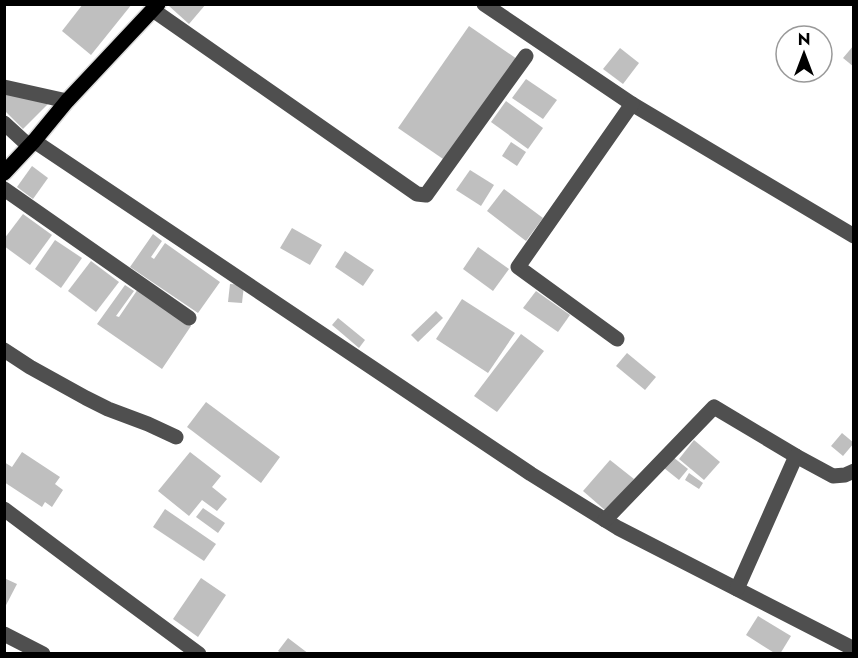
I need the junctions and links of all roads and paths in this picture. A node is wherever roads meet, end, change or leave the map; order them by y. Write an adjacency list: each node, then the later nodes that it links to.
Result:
1 (484, 4): 6 (street)
2 (155, 7): 3 (street); 5 (main road)
3 (526, 56)
4 (4, 87): 5 (street)
5 (67, 101): 8 (main road)
6 (632, 104): 11 (street); 13 (street)
7 (4, 123): 8 (street)
8 (31, 144): 9 (main road); 19 (street)
9 (4, 173)
10 (4, 189): 12 (street)
11 (854, 236)
12 (189, 318)
13 (617, 339)
14 (4, 350): 15 (street)
15 (176, 437)
16 (796, 456): 17 (street); 19 (street); 20 (street)
17 (854, 471)
18 (4, 509): 24 (street)
19 (605, 520): 20 (street)
20 (737, 589): 22 (street)
21 (4, 634): 23 (street)
22 (854, 649)
23 (43, 654)
24 (200, 654)

